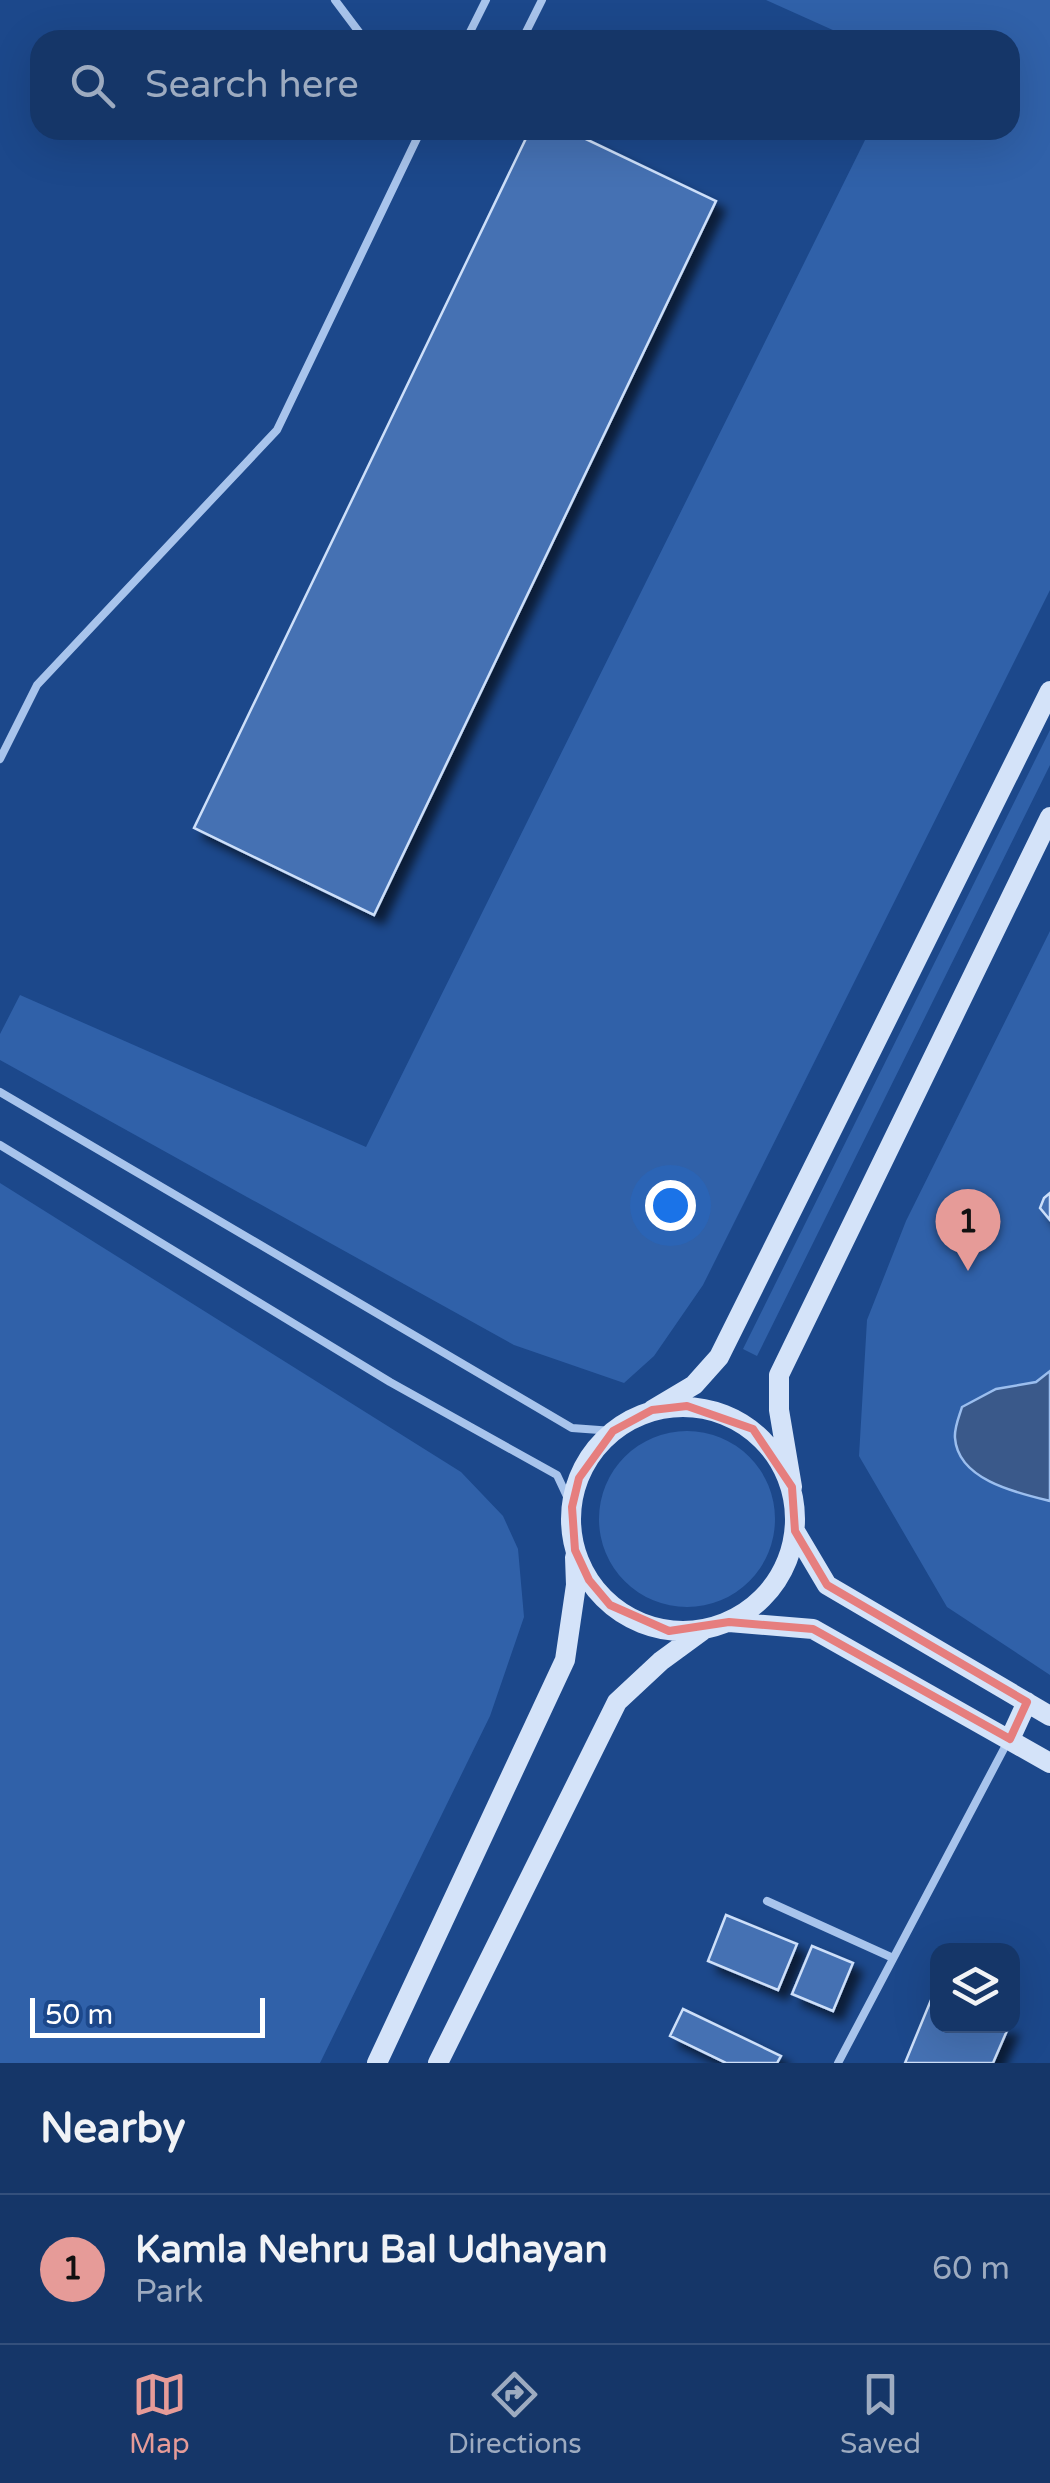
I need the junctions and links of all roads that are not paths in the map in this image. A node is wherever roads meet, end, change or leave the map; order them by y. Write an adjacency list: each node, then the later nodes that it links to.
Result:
1 (335, 0): 4 (lane)
2 (486, 0): 5 (lane)
3 (542, 0): 6 (lane)
4 (358, 30)
5 (471, 30)
6 (527, 30)
7 (417, 140): 9 (lane)
8 (1050, 691): 13 (main road)
9 (0, 759)
10 (1050, 817): 15 (main road)
11 (0, 1092): 14 (lane)
12 (0, 1145): 16 (lane)
13 (652, 1410): 14 (main road); 15 (main road)
14 (613, 1431): 16 (main road)
15 (792, 1486): 17 (main road)
16 (572, 1507): 18 (main road)
17 (796, 1531): 19 (main road); 21 (main road)
18 (575, 1550): 20 (main road); 27 (main road)
19 (729, 1622): 20 (main road); 23 (main road)
20 (702, 1631): 28 (main road)
21 (1028, 1702): 22 (main road); 23 (main road)
22 (1050, 1716)
23 (1010, 1739): 24 (main road); 26 (lane)
24 (1050, 1762)
25 (766, 1901): 26 (lane)
26 (894, 1958): 29 (lane)
27 (377, 2063)
28 (438, 2063)
29 (838, 2063)

